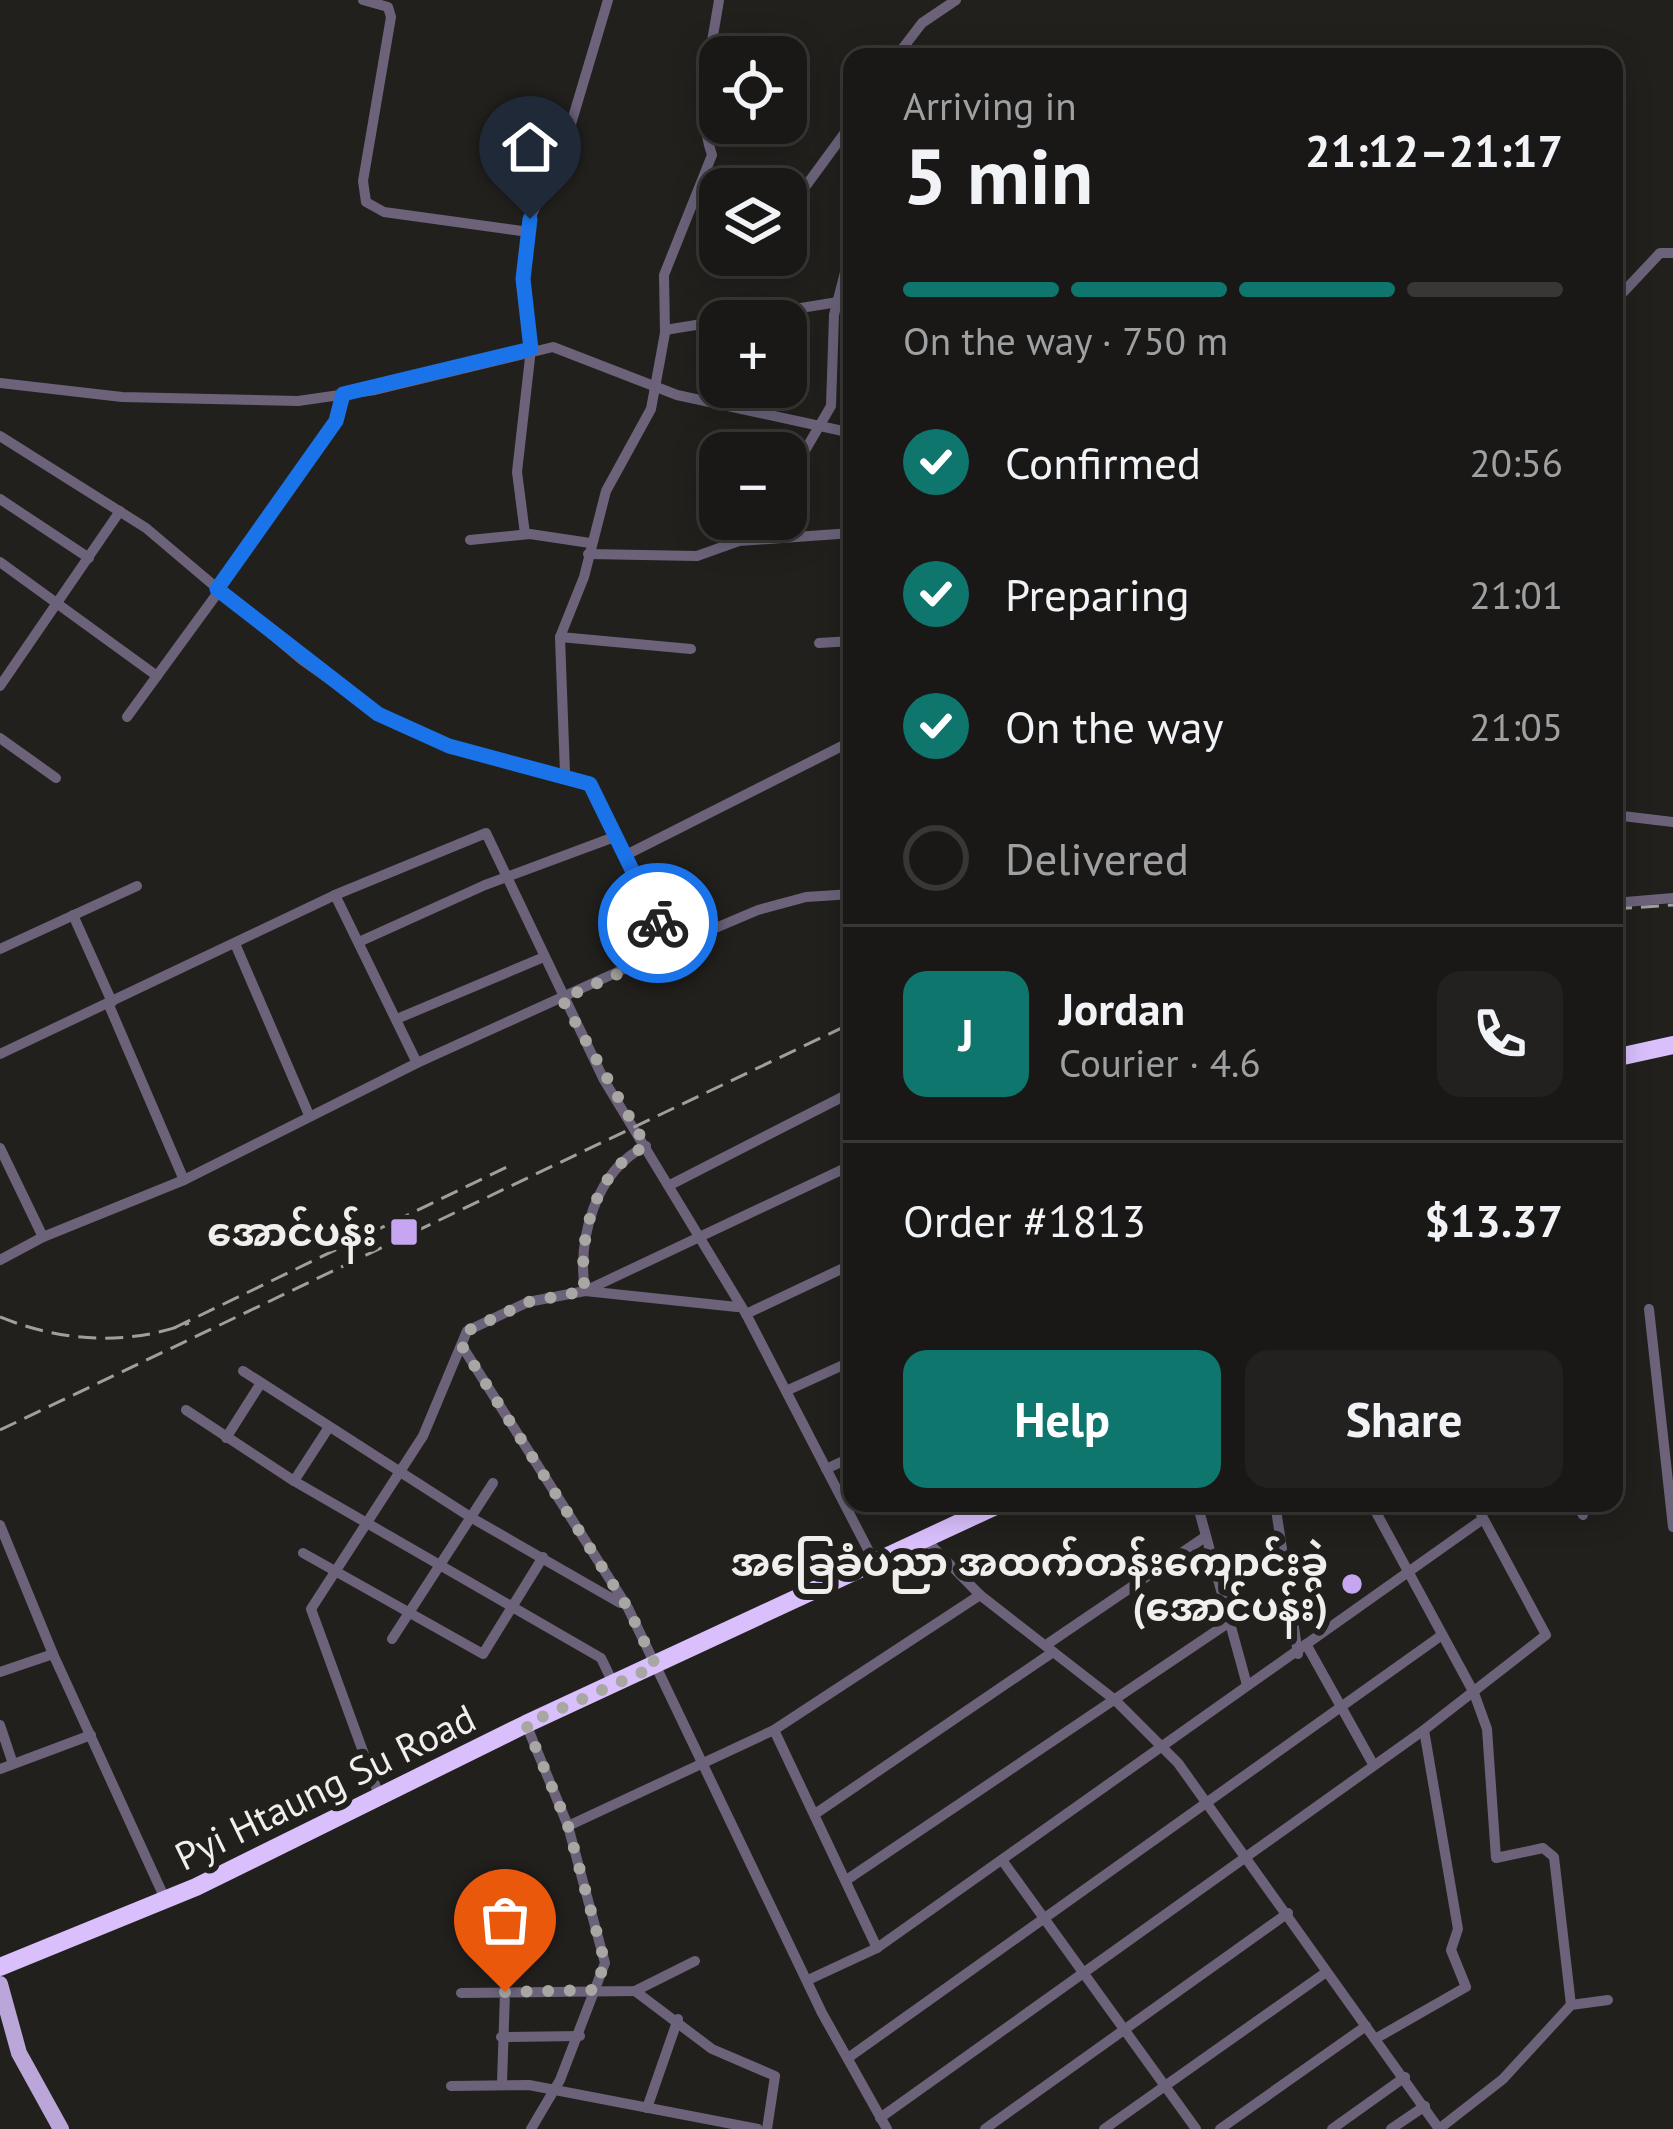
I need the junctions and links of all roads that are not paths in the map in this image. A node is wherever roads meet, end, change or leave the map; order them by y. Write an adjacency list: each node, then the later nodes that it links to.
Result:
1 (363, 0): 8 (street)
2 (608, 0): 8 (street)
3 (719, 0): 13 (street)
4 (956, 0): 5 (street)
5 (903, 48)
6 (843, 135): 7 (street)
7 (807, 184)
8 (529, 232): 14 (street)
9 (1673, 253): 11 (street)
10 (843, 282): 12 (street)
11 (1623, 292)
12 (838, 302): 13 (street); 18 (street)
13 (665, 330): 16 (street)
14 (531, 349): 16 (street); 17 (street); 25 (street)
15 (0, 383): 17 (street)
16 (654, 387): 18 (street); 29 (street)
17 (343, 394): 32 (street)
18 (820, 428): 19 (street); 21 (street)
19 (843, 432)
20 (0, 436): 23 (street)
21 (807, 449)
22 (0, 500): 30 (street)
23 (120, 511): 30 (street); 32 (street)
24 (843, 532): 28 (street)
25 (524, 535): 26 (street); 29 (street)
26 (470, 540)
27 (734, 540): 28 (street)
28 (730, 544): 29 (street)
29 (589, 548): 34 (street)
30 (89, 558): 33 (street)
31 (0, 562): 33 (street)
32 (218, 590): 38 (street); 43 (street)
33 (58, 602): 38 (street); 39 (street)
34 (560, 637): 37 (street); 43 (street)
35 (843, 642): 36 (street)
36 (819, 643)
37 (691, 650)
38 (157, 676): 40 (street)
39 (0, 686)
40 (127, 717)
41 (0, 738): 44 (street)
42 (843, 746): 48 (street)
43 (566, 773): 47 (street)
44 (56, 778)
45 (1623, 816): 46 (street)
46 (1673, 822)
47 (616, 836): 48 (street); 49 (street)
48 (626, 855): 59 (street)
49 (508, 877): 52 (street); 56 (street); 60 (street)
50 (137, 886): 55 (street)
51 (843, 895): 59 (street)
52 (335, 896): 56 (street); 57 (street)
53 (1673, 898): 54 (street)
54 (1623, 901)
55 (74, 915): 58 (street); 62 (street)
56 (361, 941): 63 (street)
57 (236, 946): 62 (street); 69 (street)
58 (0, 949)
59 (671, 950): 61 (street)
60 (544, 957): 61 (street); 63 (street)
61 (562, 999): 67 (street); 70 (street)
62 (110, 1002): 65 (street); 73 (street)
63 (399, 1018): 67 (street)
64 (1673, 1045): 66 (highway)
65 (0, 1054)
66 (1623, 1056)
67 (417, 1063): 69 (street)
68 (843, 1101): 74 (street)
69 (309, 1115): 73 (street)
70 (646, 1146): 74 (street); 79 (street)
71 (0, 1148): 75 (street)
72 (843, 1169): 76 (street)
73 (184, 1180): 75 (street)
74 (670, 1184): 76 (street)
75 (43, 1237): 77 (street)
76 (700, 1237): 79 (street); 81 (street)
77 (0, 1260)
78 (843, 1268): 81 (street)
79 (585, 1291): 81 (street); 82 (street)
80 (1648, 1309): 106 (street)
81 (741, 1310): 86 (street)
82 (462, 1346): 92 (street); 117 (street)
83 (843, 1365): 86 (street)
84 (243, 1371): 85 (street)
85 (259, 1386): 88 (street); 89 (street)
86 (786, 1391): 91 (street)
87 (186, 1410): 89 (street)
88 (329, 1427): 92 (street); 93 (street)
89 (226, 1438): 93 (street)
90 (843, 1461): 91 (street)
91 (826, 1468): 95 (street)
92 (400, 1473): 102 (street); 104 (street)
93 (294, 1481): 104 (street)
94 (493, 1483): 102 (street)
95 (843, 1501)
96 (849, 1512): 111 (street)
97 (983, 1512): 108 (highway, Pyi Htaung Su Road)
98 (1199, 1512): 107 (street)
99 (1277, 1512): 123 (street)
100 (1376, 1512): 114 (street)
101 (1480, 1512): 103 (street)
102 (472, 1518): 110 (street); 112 (street)
103 (1483, 1519): 114 (street); 129 (street)
104 (369, 1522): 112 (street); 113 (street)
105 (0, 1525): 124 (street)
106 (1673, 1527)
107 (1205, 1537): 119 (street); 122 (street)
108 (925, 1539): 111 (highway, Pyi Htaung Su Road); 115 (street)
109 (304, 1553): 113 (street)
110 (542, 1557): 116 (street); 117 (street)
111 (875, 1563): 125 (highway, Pyi Htaung Su Road)
112 (440, 1564): 116 (street); 118 (street)
113 (338, 1572): 118 (street); 142 (street)
114 (1410, 1575): 120 (street); 123 (street)
115 (980, 1595): 122 (street); 134 (street)
116 (514, 1607): 118 (street); 127 (street)
117 (628, 1608): 125 (street)
118 (412, 1611): 121 (street)
119 (1228, 1623): 128 (street); 130 (street)
120 (1442, 1636): 129 (street); 131 (street)
121 (392, 1639)
122 (1051, 1648): 130 (street); 144 (street)
123 (1302, 1649): 128 (street); 131 (street)
124 (53, 1654): 126 (street); 136 (street)
125 (656, 1666): 127 (highway, Pyi Htaung Su Road); 139 (street)
126 (0, 1672)
127 (614, 1685): 132 (highway, Pyi Htaung Su Road)
128 (1247, 1685): 137 (street)
129 (1474, 1693): 135 (street); 164 (street)
130 (1115, 1700): 137 (street); 148 (street)
131 (1343, 1705): 140 (street); 143 (street)
132 (526, 1724): 142 (highway, Pyi Htaung Su Road); 145 (street)
133 (0, 1725): 138 (street)
134 (774, 1730): 139 (street); 144 (street)
135 (1424, 1730): 140 (street); 170 (street)
136 (91, 1735): 138 (street); 149 (street)
137 (1162, 1746): 143 (street); 147 (street)
138 (13, 1764): 141 (street)
139 (707, 1764): 145 (street); 157 (street)
140 (1373, 1764): 146 (street)
141 (0, 1769)
142 (380, 1798): 149 (highway, Pyi Htaung Su Road)
143 (1205, 1802): 146 (street); 151 (street)
144 (815, 1814): 148 (street)
145 (568, 1826): 159 (street)
146 (1242, 1856): 150 (street); 155 (street)
147 (1002, 1859): 151 (street); 152 (street)
148 (848, 1879): 152 (street)
149 (166, 1901): 154 (highway, Pyi Htaung Su Road)
150 (1288, 1913): 156 (street); 167 (street)
151 (1042, 1918): 155 (street); 171 (street)
152 (877, 1948): 157 (street)
153 (695, 1961): 160 (street)
154 (0, 1967)
155 (1084, 1971): 167 (street); 179 (street)
156 (1325, 1973): 166 (street); 175 (street)
157 (808, 1980): 171 (street)
158 (0, 1984): 180 (main road)
159 (594, 1990): 160 (street); 161 (street); 168 (street)
160 (635, 1991): 165 (street)
161 (505, 1992): 162 (street); 169 (street)
162 (461, 1994)
163 (1608, 2000): 164 (street)
164 (1571, 2005): 190 (street)
165 (678, 2019): 178 (street); 183 (street)
166 (1366, 2026): 170 (street); 187 (street)
167 (1123, 2030): 175 (street); 184 (street)
168 (580, 2036): 169 (street); 176 (street)
169 (501, 2037): 173 (street)
170 (1375, 2039): 172 (street)
171 (848, 2058): 179 (street)
172 (1405, 2077): 177 (street); 188 (street)
173 (502, 2084): 174 (street); 176 (street)
174 (451, 2086)
175 (1165, 2086): 185 (street); 186 (street)
176 (554, 2089): 178 (street); 181 (street)
177 (1425, 2106): 189 (street); 190 (street)
178 (647, 2108): 182 (street)
179 (883, 2124)
180 (61, 2129)
181 (531, 2129)
182 (758, 2129)
183 (767, 2129)
184 (985, 2129)
185 (1105, 2129)
186 (1196, 2129)
187 (1220, 2129)
188 (1332, 2129)
189 (1391, 2129)
190 (1439, 2129)

